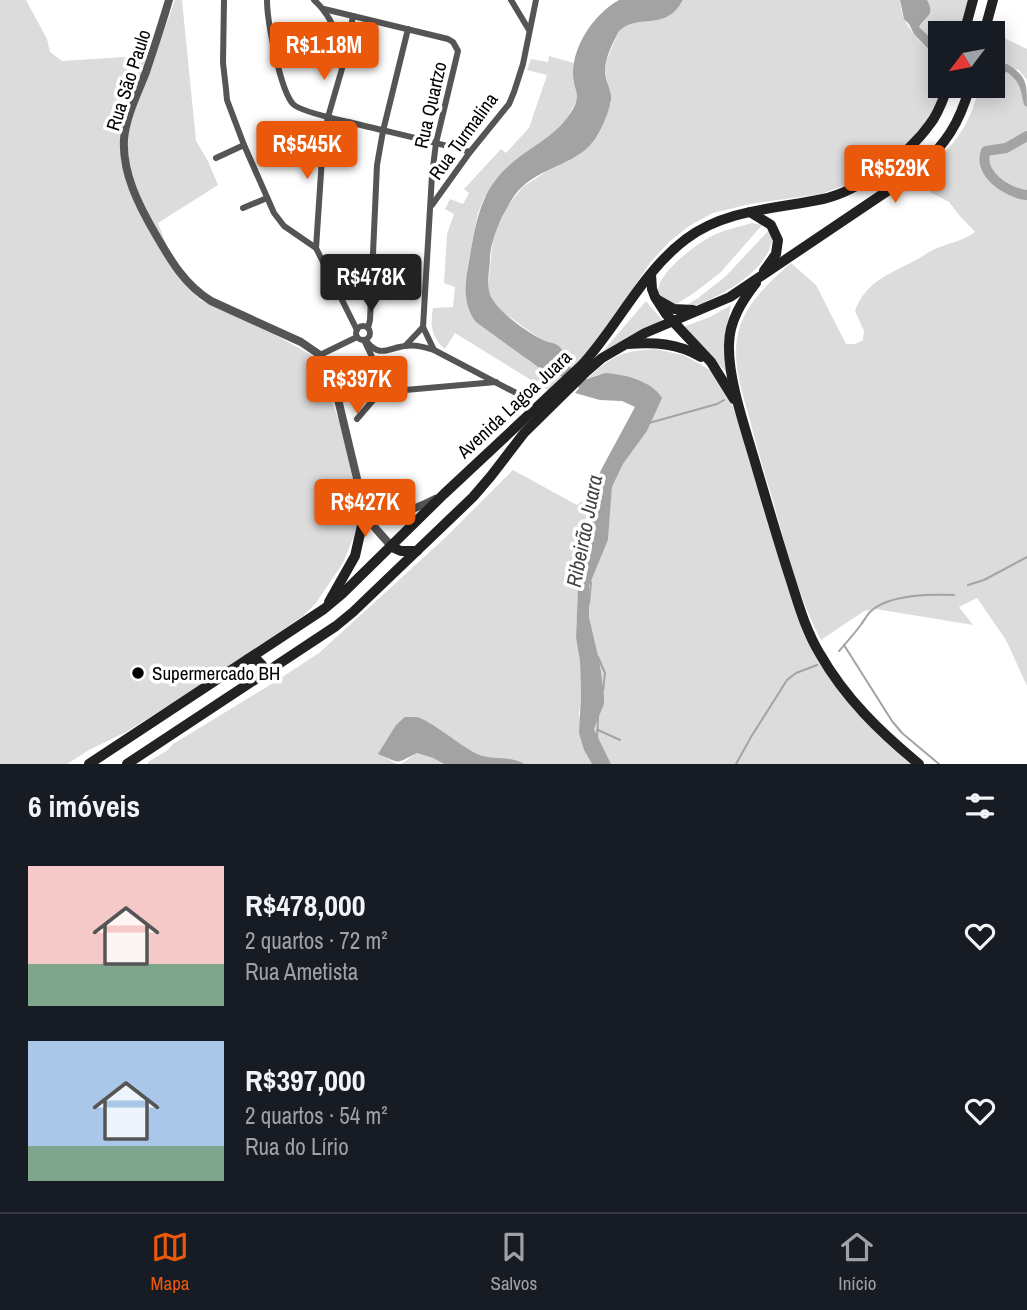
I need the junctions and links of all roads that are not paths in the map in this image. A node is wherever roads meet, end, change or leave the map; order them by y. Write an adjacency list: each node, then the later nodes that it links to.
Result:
1 (169, 0): 42 (street, Rua São Paulo)
2 (224, 0): 21 (street)
3 (267, 0): 18 (street)
4 (314, 0): 9 (street)
5 (511, 0): 14 (street)
6 (536, 0): 14 (street, Rua Turmalina)
7 (973, 0): 11 (main road)
8 (993, 0): 12 (main road)
9 (324, 9): 10 (street); 15 (street)
10 (353, 16): 13 (street); 15 (street)
11 (967, 21)
12 (987, 21)
13 (408, 29): 19 (street); 20 (street, Rua Quartzo)
14 (529, 30): 22 (street, Rua Turmalina)
15 (346, 55): 18 (street)
16 (944, 98): 27 (main road, Avenida Lagoa Juara)
17 (966, 98): 30 (main road, Avenida Lagoa Juara)
18 (328, 117): 19 (street); 28 (street)
19 (383, 131): 20 (street); 35 (street)
20 (436, 143): 22 (street); 25 (street, Rua Quartzo)
21 (244, 145): 23 (street); 24 (street)
22 (470, 152): 25 (street, Rua Turmalina)
23 (216, 158)
24 (267, 198): 26 (street); 28 (street)
25 (431, 206): 34 (street, Rua Quartzo)
26 (243, 208)
27 (750, 212): 29 (main road, Avenida Lagoa Juara); 30 (main road)
28 (316, 248): 36 (street)
29 (651, 274): 31 (main road); 44 (main road, Avenida Lagoa Juara)
30 (761, 276): 32 (main road, Avenida Lagoa Juara); 52 (main road)
31 (655, 298): 32 (main road); 33 (main road)
32 (700, 310): 33 (main road, Avenida Lagoa Juara)
33 (672, 321): 38 (main road, Avenida Lagoa Juara); 43 (main road)
34 (423, 327): 39 (street); 40 (street)
35 (368, 328): 36 (street); 37 (street)
36 (357, 333): 37 (street); 42 (street)
37 (365, 340): 41 (street); 45 (street)
38 (624, 344): 43 (main road); 44 (main road, Avenida Lagoa Juara)
39 (406, 345): 40 (street); 41 (street)
40 (434, 350): 46 (street)
41 (384, 352): 45 (street)
42 (320, 355): 54 (street)
43 (711, 362): 52 (main road)
44 (584, 368): 50 (main road, Avenida Lagoa Juara)
45 (377, 369): 48 (street)
46 (476, 371): 47 (street); 49 (street)
47 (498, 382): 49 (street); 51 (street)
48 (387, 384): 49 (street); 53 (street)
49 (469, 385)
50 (559, 392): 55 (main road, Avenida Lagoa Juara); 58 (main road, Avenida Lagoa Juara)
51 (520, 395)
52 (740, 409): 64 (main road)
53 (357, 419)
54 (360, 488): 55 (street); 56 (street)
55 (444, 494): 57 (main road, Avenida Lagoa Juara)
56 (365, 513): 57 (street); 59 (main road)
57 (392, 547): 58 (main road); 59 (main road, Avenida Lagoa Juara)
58 (417, 551): 61 (main road, Avenida Lagoa Juara)
59 (324, 609): 60 (main road, Avenida Lagoa Juara)
60 (248, 659): 61 (main road); 62 (main road, Avenida Lagoa Juara)
61 (233, 695): 63 (main road, Avenida Lagoa Juara)
62 (89, 764)
63 (127, 764)
64 (919, 764)

